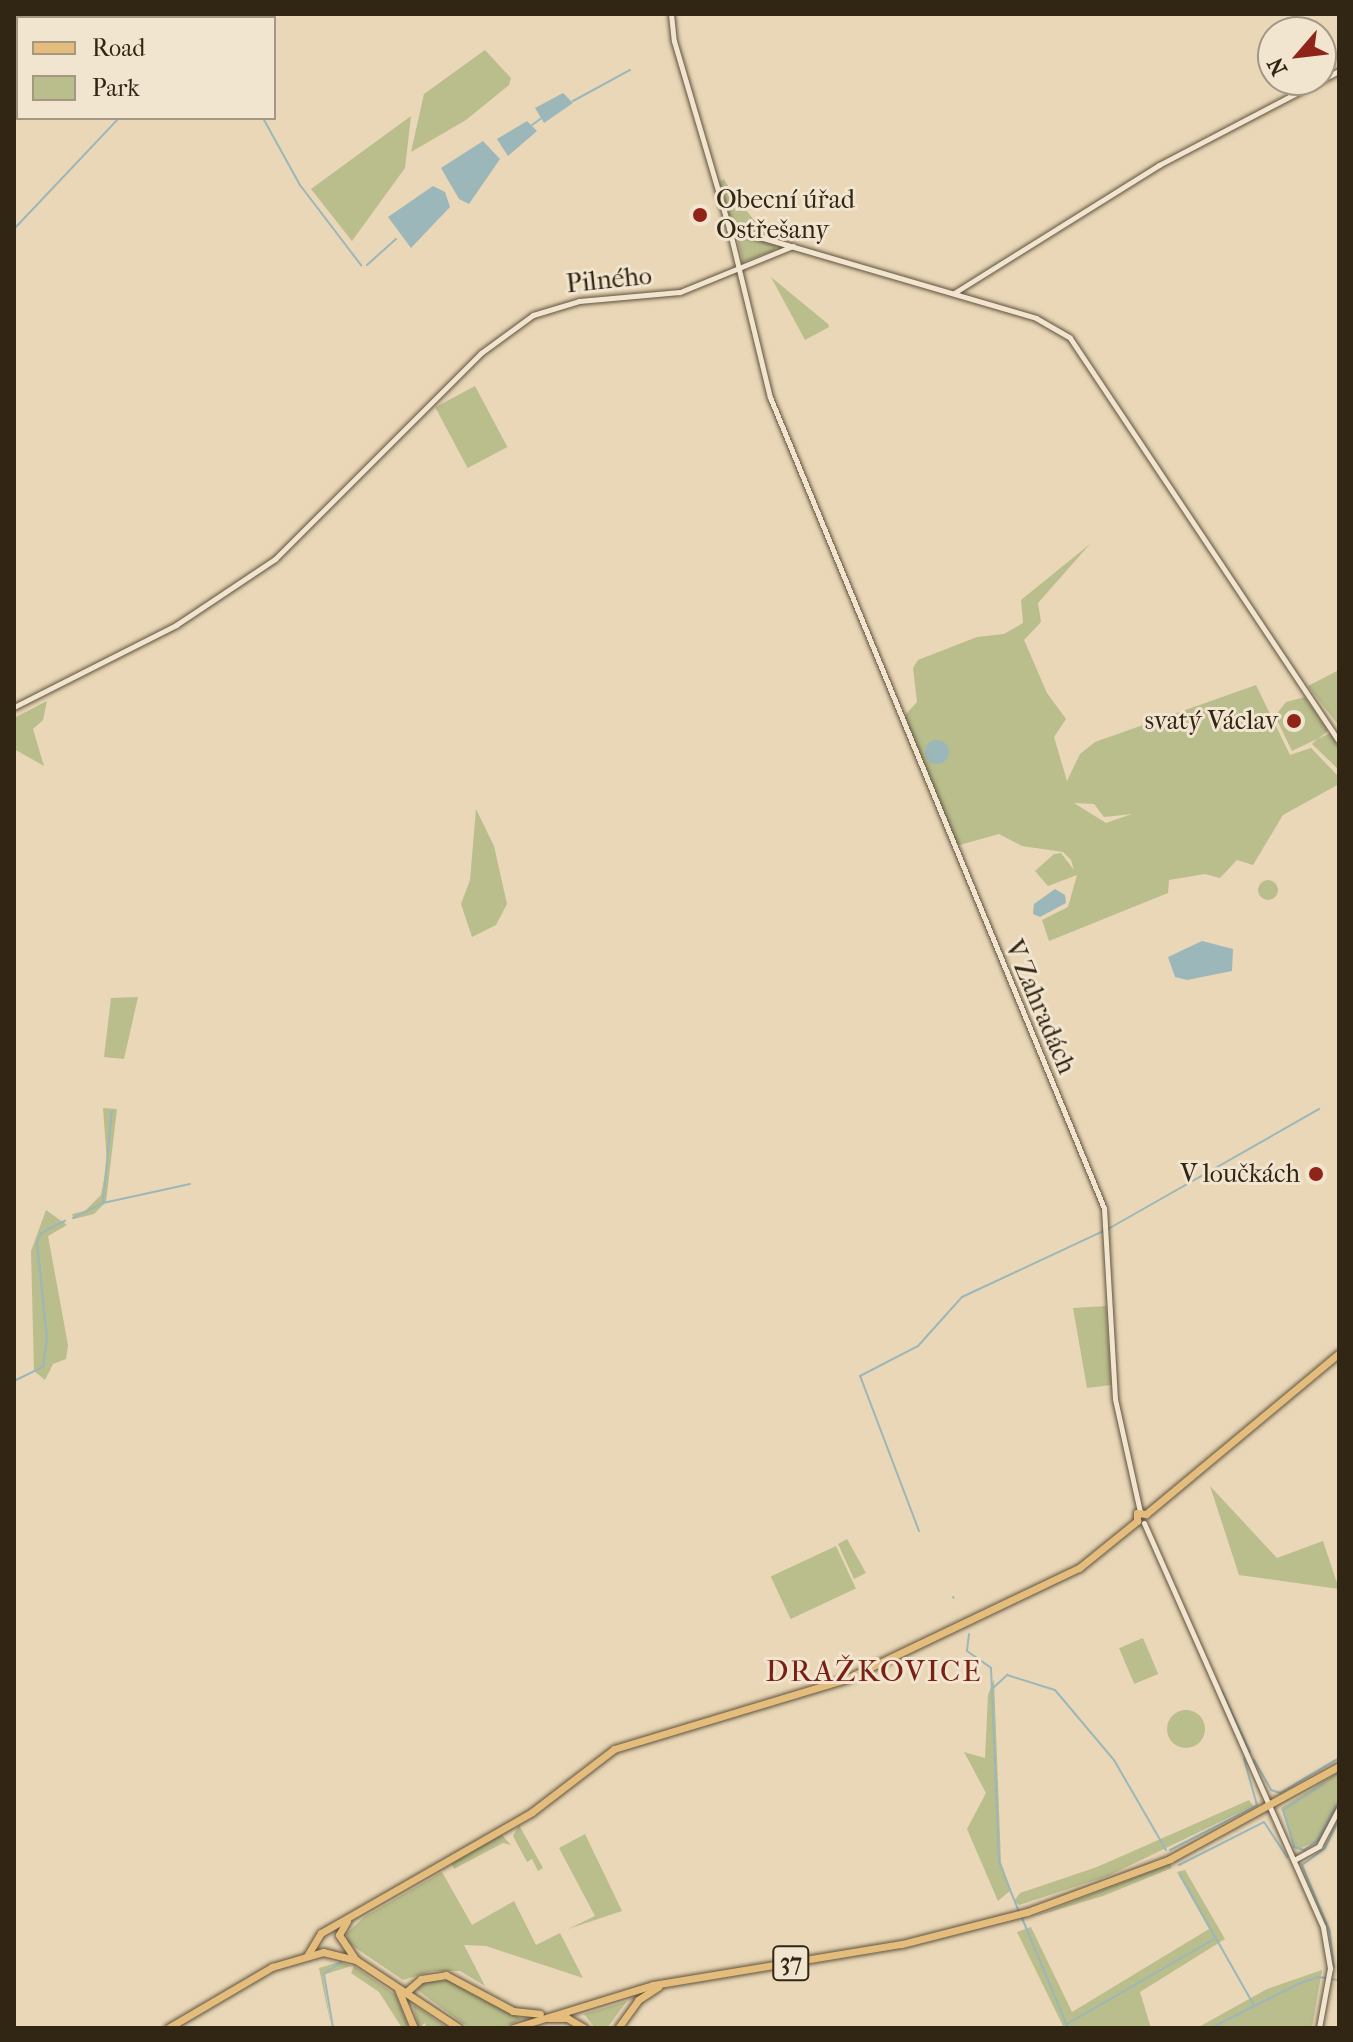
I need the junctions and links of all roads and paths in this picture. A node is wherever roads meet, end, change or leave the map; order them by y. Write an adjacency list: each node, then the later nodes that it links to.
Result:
1 (671, 14): 3 (street, V Zahradách)
2 (1339, 71): 6 (street)
3 (729, 228): 4 (street); 5 (street, V Zahradách)
4 (793, 246): 5 (street, Pilného); 6 (street)
5 (738, 270): 7 (street, Pilného); 10 (street, V Zahradách)
6 (953, 293): 8 (street)
7 (14, 707)
8 (1339, 741)
9 (1339, 1353): 10 (main road)
10 (1142, 1518): 12 (street, V Zahradách); 15 (main road)
11 (1339, 1766): 12 (main road, 37)
12 (1271, 1807): 14 (street, V Zahradách); 22 (main road, 37)
13 (1339, 1808): 14 (street)
14 (1294, 1860): 33 (street, V Zahradách)
15 (348, 1919): 16 (main road); 17 (main road)
16 (331, 1930): 17 (main road); 19 (main road)
17 (339, 1935): 18 (main road)
18 (342, 1944): 20 (main road); 21 (main road)
19 (321, 1948): 20 (main road); 28 (main road)
20 (336, 1952): 21 (main road)
21 (356, 1960): 23 (main road)
22 (679, 1980): 25 (main road, 37); 32 (main road)
23 (397, 1987): 24 (main road); 29 (main road)
24 (405, 1993): 25 (main road); 27 (main road)
25 (562, 2009): 26 (main road, 37)
26 (526, 2023): 30 (main road, 37); 31 (main road)
27 (456, 2026)
28 (168, 2028)
29 (414, 2028)
30 (513, 2028)
31 (584, 2028)
32 (618, 2028)
33 (1319, 2028)

